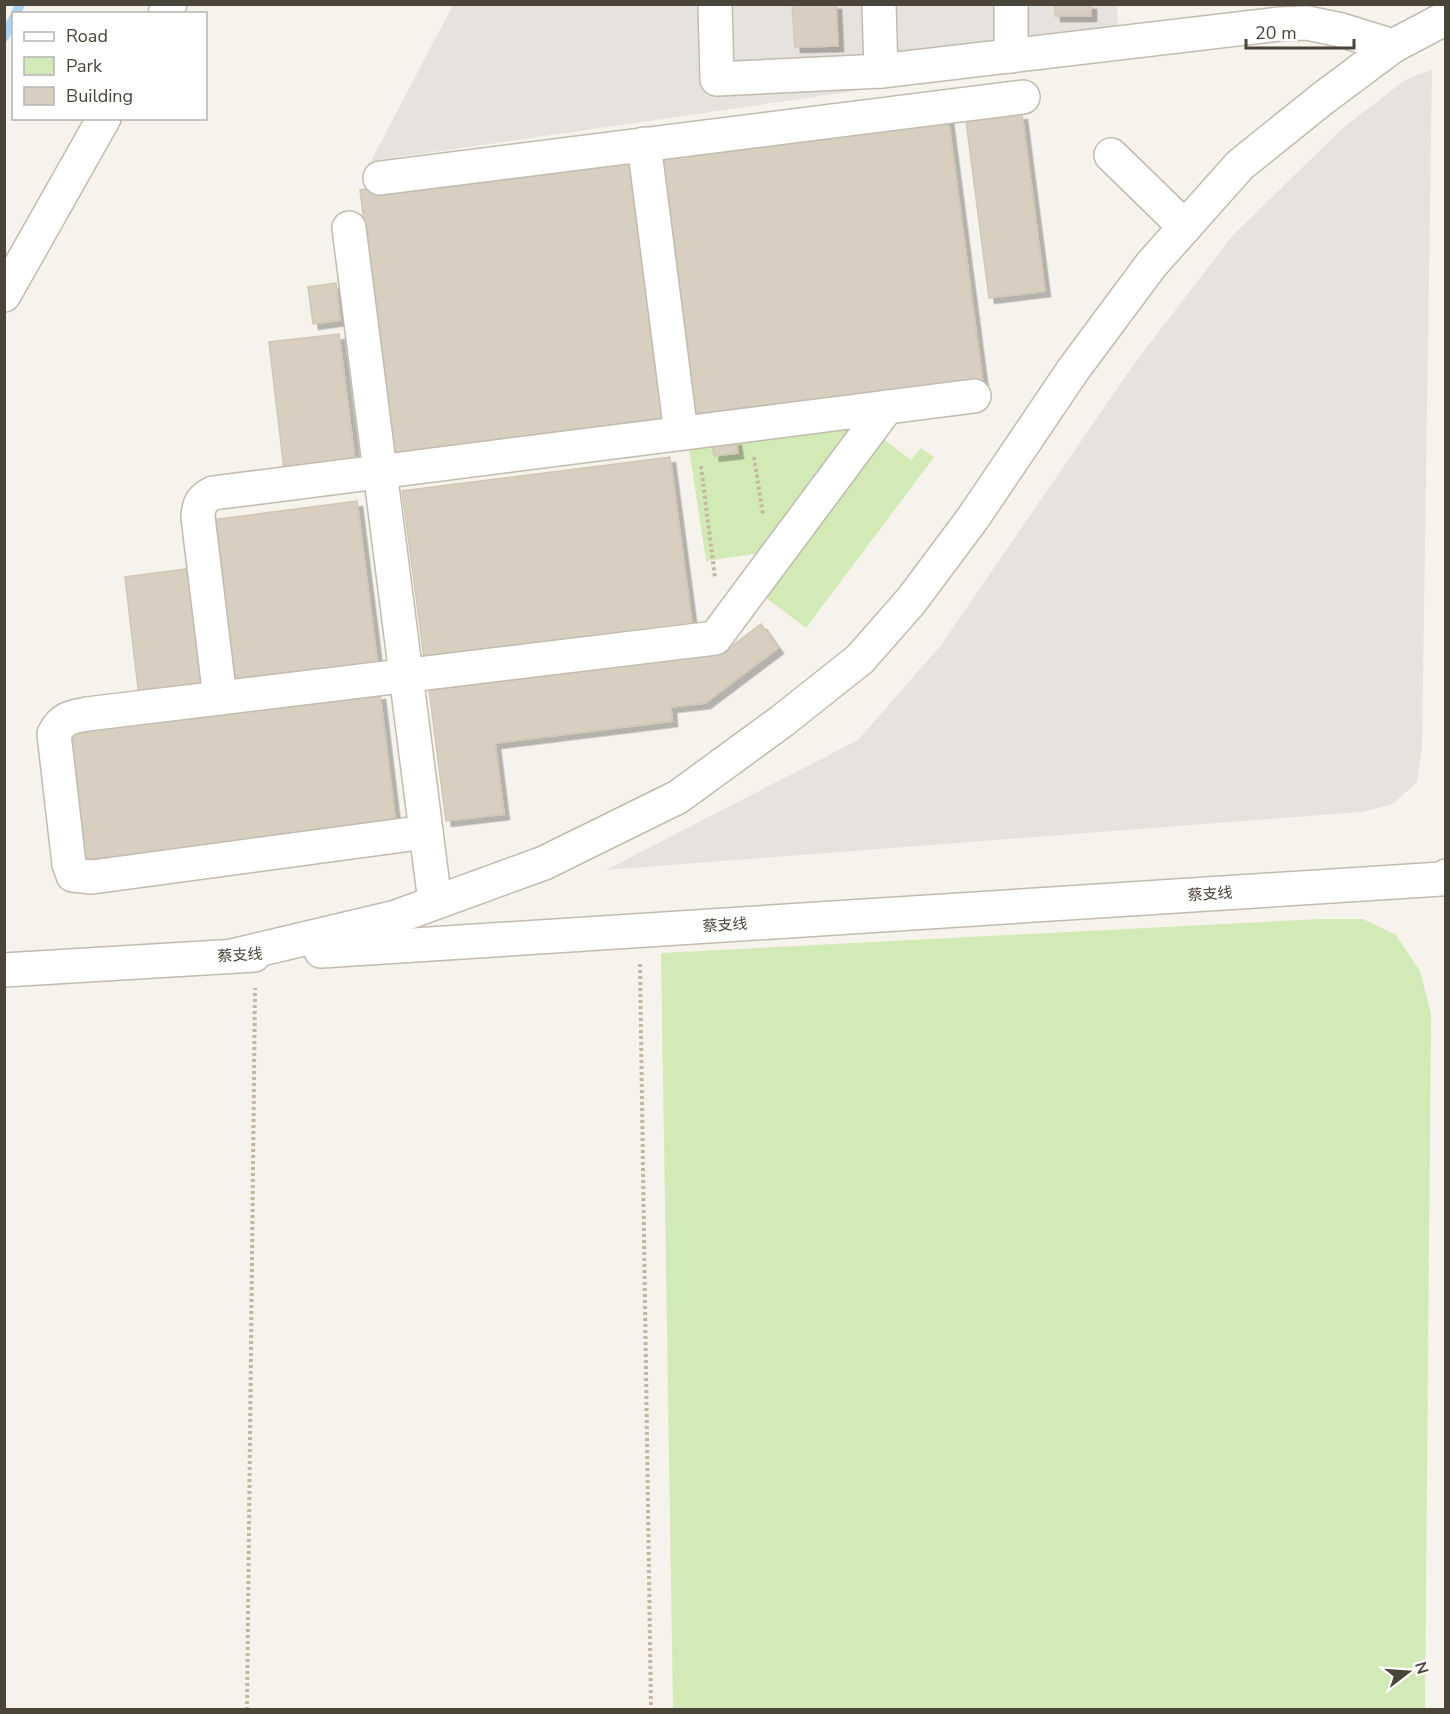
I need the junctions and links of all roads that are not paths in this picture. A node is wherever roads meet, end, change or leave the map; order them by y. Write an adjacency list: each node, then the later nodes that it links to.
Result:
1 (716, 4): 7 (street)
2 (879, 4): 7 (street)
3 (1011, 4): 6 (street)
4 (1446, 18): 5 (street)
5 (1393, 46): 6 (street); 13 (street)
6 (1011, 56): 7 (street)
7 (881, 71)
8 (1023, 97): 10 (street)
9 (103, 120): 15 (street)
10 (644, 144): 12 (street); 18 (street)
11 (1111, 155): 13 (street)
12 (380, 178)
13 (1185, 227): 24 (street)
14 (349, 228): 19 (street)
15 (4, 295)
16 (974, 396): 17 (street)
17 (887, 407): 18 (street); 20 (street)
18 (681, 433): 19 (street)
19 (380, 471): 20 (street); 21 (street)
20 (406, 675): 21 (street); 22 (street)
21 (220, 698): 22 (street)
22 (426, 832): 24 (street)
23 (1446, 876): 25 (street, 蔡支线)
24 (435, 902): 25 (street)
25 (244, 955): 26 (street, 蔡支线)
26 (4, 970)

